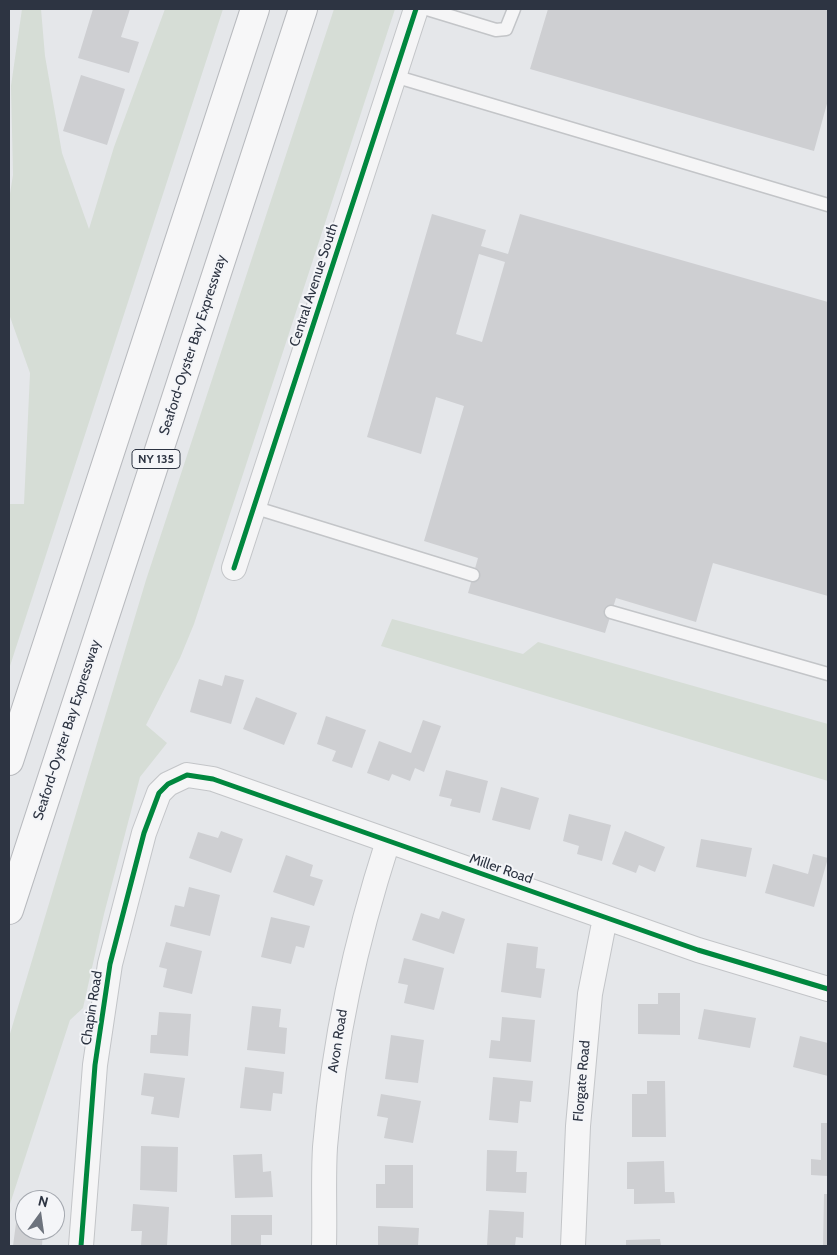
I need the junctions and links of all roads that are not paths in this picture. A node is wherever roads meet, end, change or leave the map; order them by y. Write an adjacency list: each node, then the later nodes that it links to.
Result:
1 (254, 9): 13 (highway)
2 (303, 9): 16 (highway, Seaford-Oyster Bay Expressway / NY 135)
3 (416, 9): 6 (street, Central Avenue South)
4 (427, 9): 5 (lane)
5 (514, 9)
6 (394, 76): 7 (lane); 8 (street, Central Avenue South)
7 (828, 205)
8 (253, 508): 9 (street, Central Avenue South); 10 (lane)
9 (234, 568)
10 (473, 575)
11 (611, 612): 12 (lane)
12 (828, 674)
13 (9, 761)
14 (168, 784): 15 (street, Miller Road); 19 (street, Chapin Road)
15 (388, 841): 17 (street, Miller Road); 20 (street, Avon Road)
16 (9, 910)
17 (605, 918): 18 (street, Miller Road); 21 (street, Florgate Road)
18 (828, 989)
19 (81, 1246)
20 (324, 1246)
21 (573, 1246)

